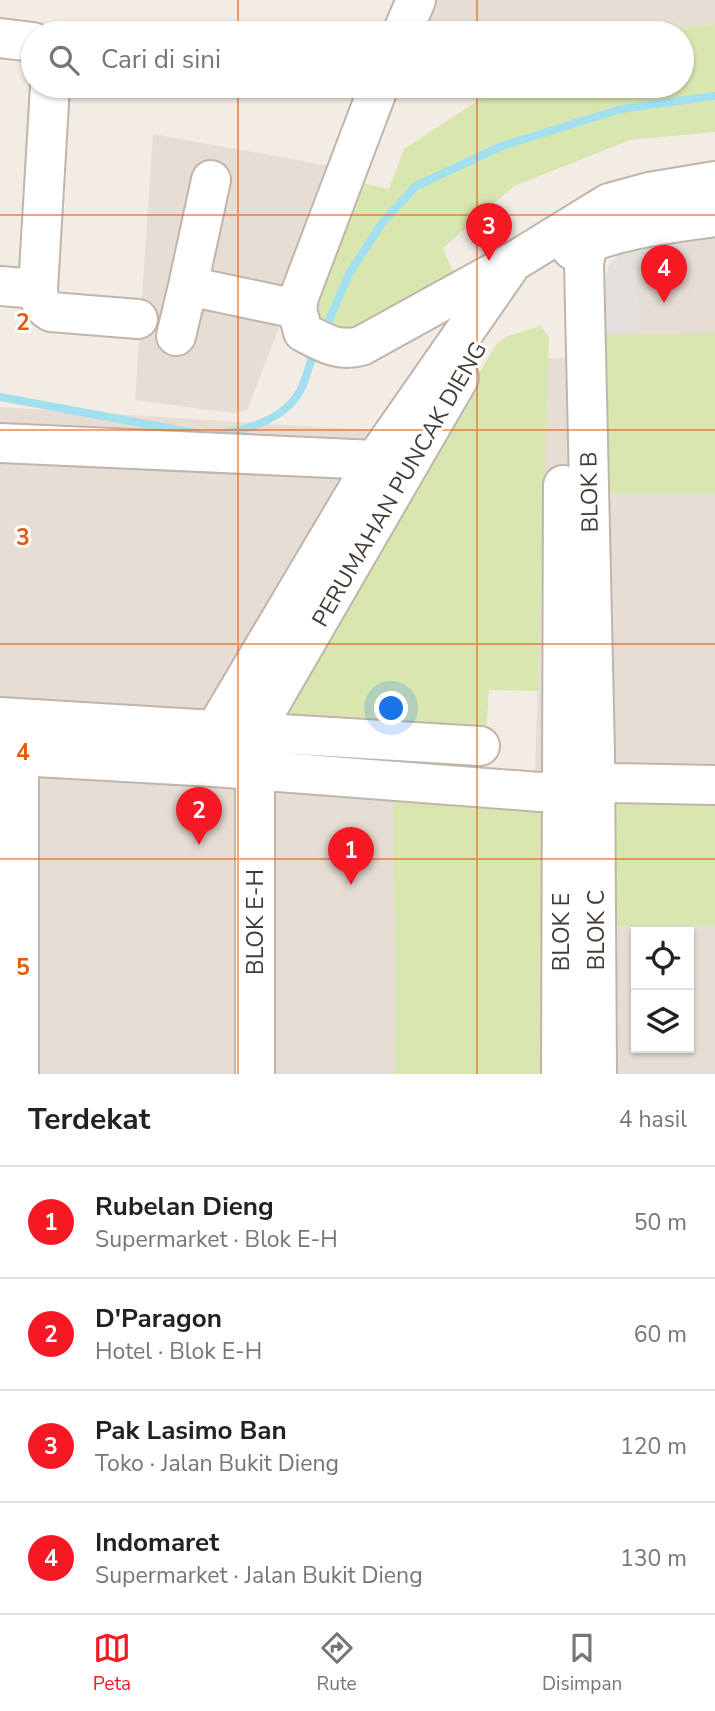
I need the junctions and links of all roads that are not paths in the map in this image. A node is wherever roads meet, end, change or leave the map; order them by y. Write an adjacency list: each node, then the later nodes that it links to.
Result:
1 (416, 0): 2 (street)
2 (407, 21)
3 (0, 38): 4 (street)
4 (21, 40)
5 (49, 98): 13 (street)
6 (374, 98): 15 (street)
7 (211, 180): 12 (street)
8 (715, 181): 10 (street)
9 (715, 217): 10 (street)
10 (554, 247): 15 (street); 18 (street, PERUMAHAN PUNCAK DIENG); 26 (street)
11 (0, 286): 13 (street)
12 (188, 286): 15 (street); 16 (street)
13 (38, 289): 14 (street)
14 (138, 319)
15 (311, 330)
16 (176, 336)
17 (0, 443): 18 (street)
18 (391, 465): 20 (street, PERUMAHAN PUNCAK DIENG); 22 (street, PERUMAHAN PUNCAK DIENG)
19 (0, 717): 22 (street)
20 (254, 732): 21 (street); 22 (street)
21 (480, 746)
22 (214, 749): 23 (street); 24 (street)
23 (10, 756): 27 (street)
24 (255, 771): 26 (street); 28 (street, BLOK E-H)
25 (715, 785): 26 (street)
26 (578, 787): 29 (street, BLOK E); 30 (street, BLOK C)
27 (19, 1074)
28 (255, 1074)
29 (561, 1074)
30 (597, 1074)

